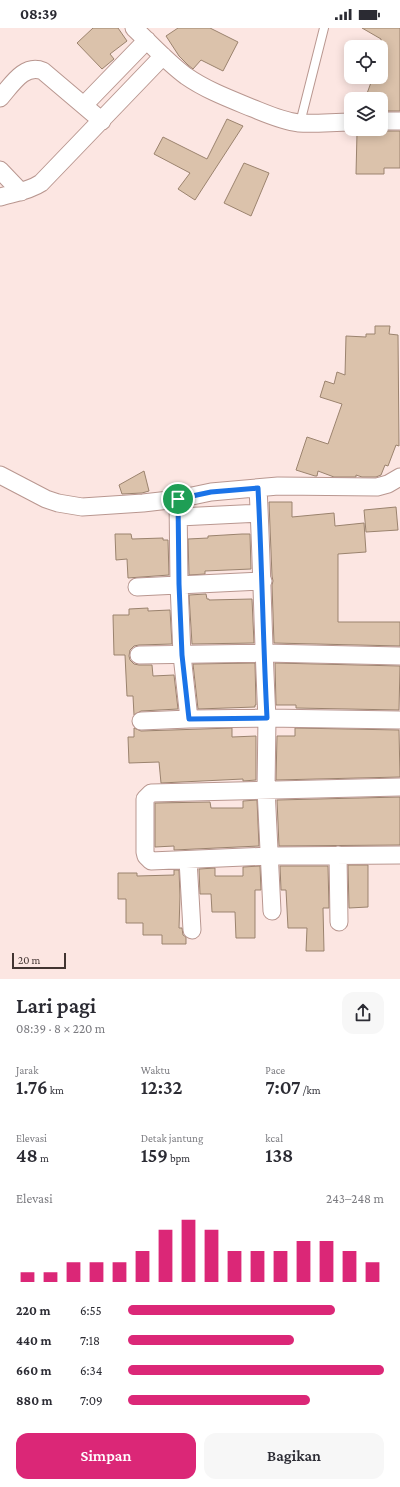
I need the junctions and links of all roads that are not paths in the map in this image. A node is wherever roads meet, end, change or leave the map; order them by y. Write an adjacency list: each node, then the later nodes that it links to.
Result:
1 (134, 28): 3 (street)
2 (324, 28): 11 (lane)
3 (147, 40): 4 (street); 6 (street)
4 (163, 56): 8 (street); 11 (street)
5 (0, 98): 6 (street)
6 (84, 106): 8 (street)
7 (400, 120): 9 (street)
8 (102, 121): 13 (street)
9 (388, 121)
10 (344, 122): 11 (street)
11 (300, 123)
12 (0, 170): 13 (street)
13 (21, 192): 14 (street)
14 (0, 196)
15 (0, 475): 18 (street)
16 (400, 477): 17 (street)
17 (258, 488): 18 (street); 19 (street)
18 (178, 499): 20 (street)
19 (259, 513): 20 (street); 21 (street)
20 (179, 517): 22 (street)
21 (263, 581): 22 (street); 24 (street)
22 (179, 584): 23 (street); 26 (street)
23 (137, 587)
24 (264, 653): 26 (street); 27 (street); 28 (street)
25 (139, 655): 26 (street)
26 (182, 655): 29 (street)
27 (400, 656)
28 (267, 718): 29 (street); 30 (street); 33 (street)
29 (189, 719): 31 (street)
30 (400, 720)
31 (141, 721)
32 (400, 788): 33 (street)
33 (266, 790): 36 (street); 37 (street)
34 (338, 855): 35 (street); 36 (street); 39 (street)
35 (400, 855)
36 (268, 856): 37 (street); 38 (street)
37 (188, 860): 40 (street)
38 (272, 911)
39 (340, 922)
40 (192, 930)

